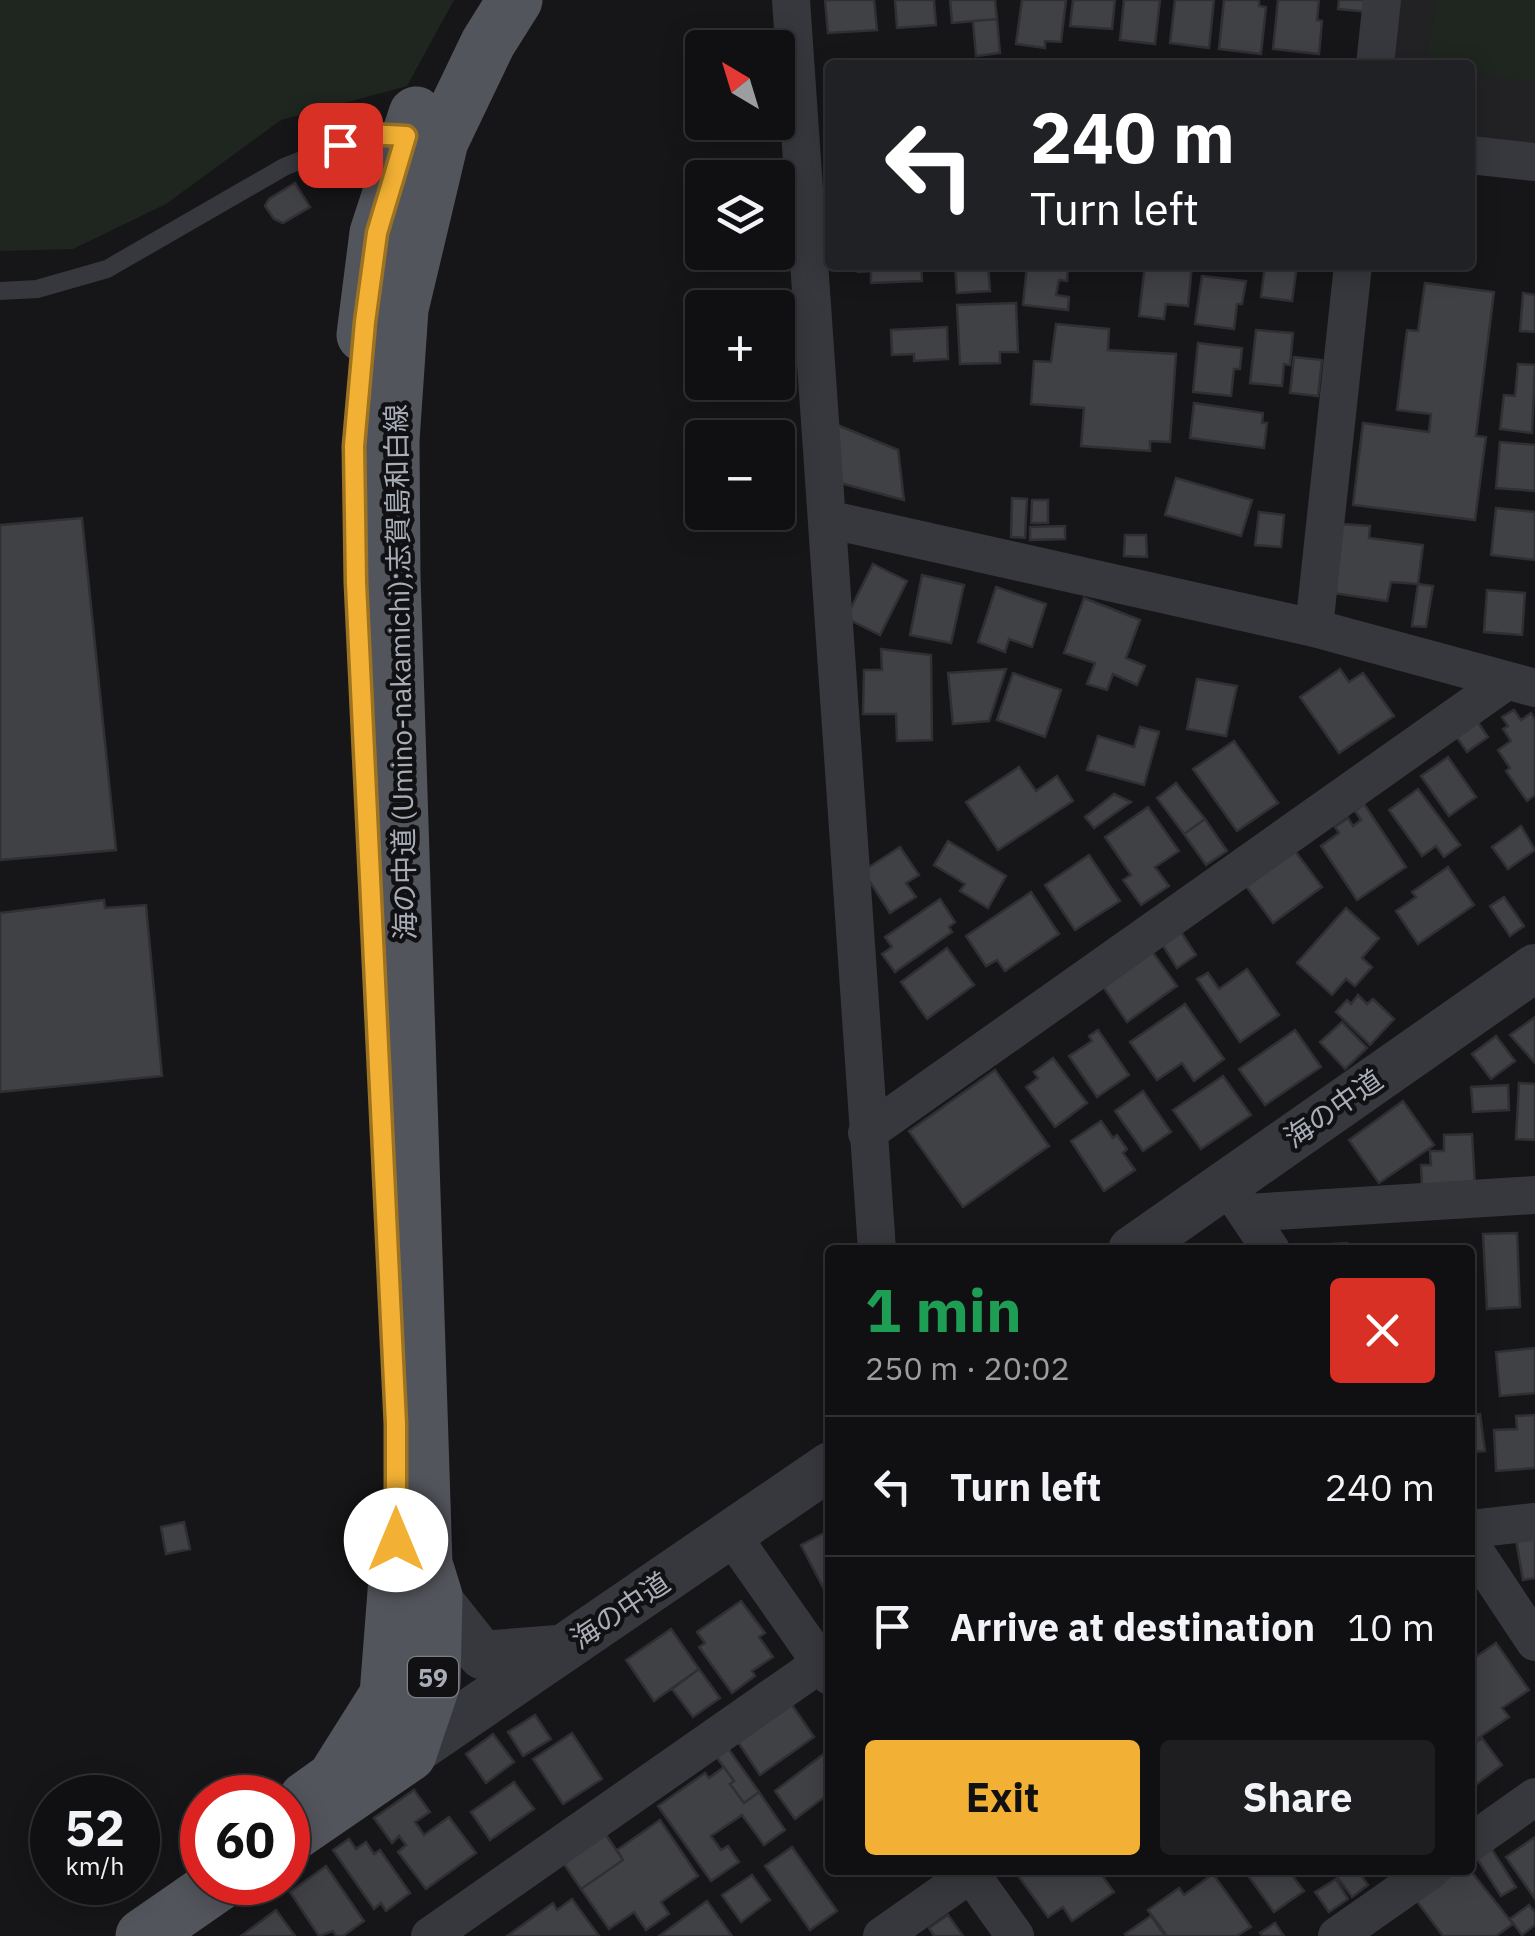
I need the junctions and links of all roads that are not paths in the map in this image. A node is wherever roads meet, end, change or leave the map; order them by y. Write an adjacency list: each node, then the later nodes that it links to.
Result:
1 (472, 0): 7 (main road, 海の中道 (Umino-nakamichi);志賀島和白線 / 59)
2 (515, 0): 7 (main road, 海の中道 (Umino-nakamichi);志賀島和白線 / 59)
3 (791, 0): 6 (street)
4 (1382, 0): 5 (street)
5 (1376, 60)
6 (813, 73): 12 (street)
7 (424, 138): 11 (lane); 27 (main road, 海の中道 (Umino-nakamichi);志賀島和白線 / 59); 33 (main road, 海の中道 (Umino-nakamichi);志賀島和白線 / 59)
8 (1475, 156): 9 (street)
9 (1535, 162)
10 (1352, 270): 13 (street)
11 (0, 291)
12 (827, 518): 13 (street); 16 (street)
13 (1314, 628): 14 (street)
14 (1520, 685): 16 (street)
15 (1535, 968): 18 (street, 海の中道)
16 (867, 1132): 19 (street)
17 (1535, 1196): 18 (street)
18 (1236, 1198): 20 (street, 海の中道); 21 (street)
19 (877, 1245)
20 (1142, 1245)
21 (1268, 1245)
22 (825, 1470): 25 (street, 海の中道)
23 (1535, 1522): 24 (street)
24 (1475, 1528)
25 (732, 1536): 29 (street, 海の中道); 30 (street)
26 (1475, 1552): 28 (street)
27 (435, 1596): 29 (street); 32 (main road, 海の中道 (Umino-nakamichi);志賀島和白線 / 59)
28 (1535, 1642)
29 (562, 1648): 32 (street, 海の中道)
30 (825, 1662)
31 (825, 1666): 43 (street)
32 (409, 1754): 35 (main road)
33 (310, 1796)
34 (1535, 1797): 36 (street)
35 (310, 1822)
36 (1475, 1839)
37 (966, 1875): 44 (street)
38 (975, 1875): 45 (street)
39 (1424, 1875): 46 (street)
40 (180, 1899): 42 (main road)
41 (188, 1905): 42 (main road)
42 (156, 1927)
43 (430, 1936)
44 (882, 1936)
45 (1015, 1936)
46 (1337, 1936)

